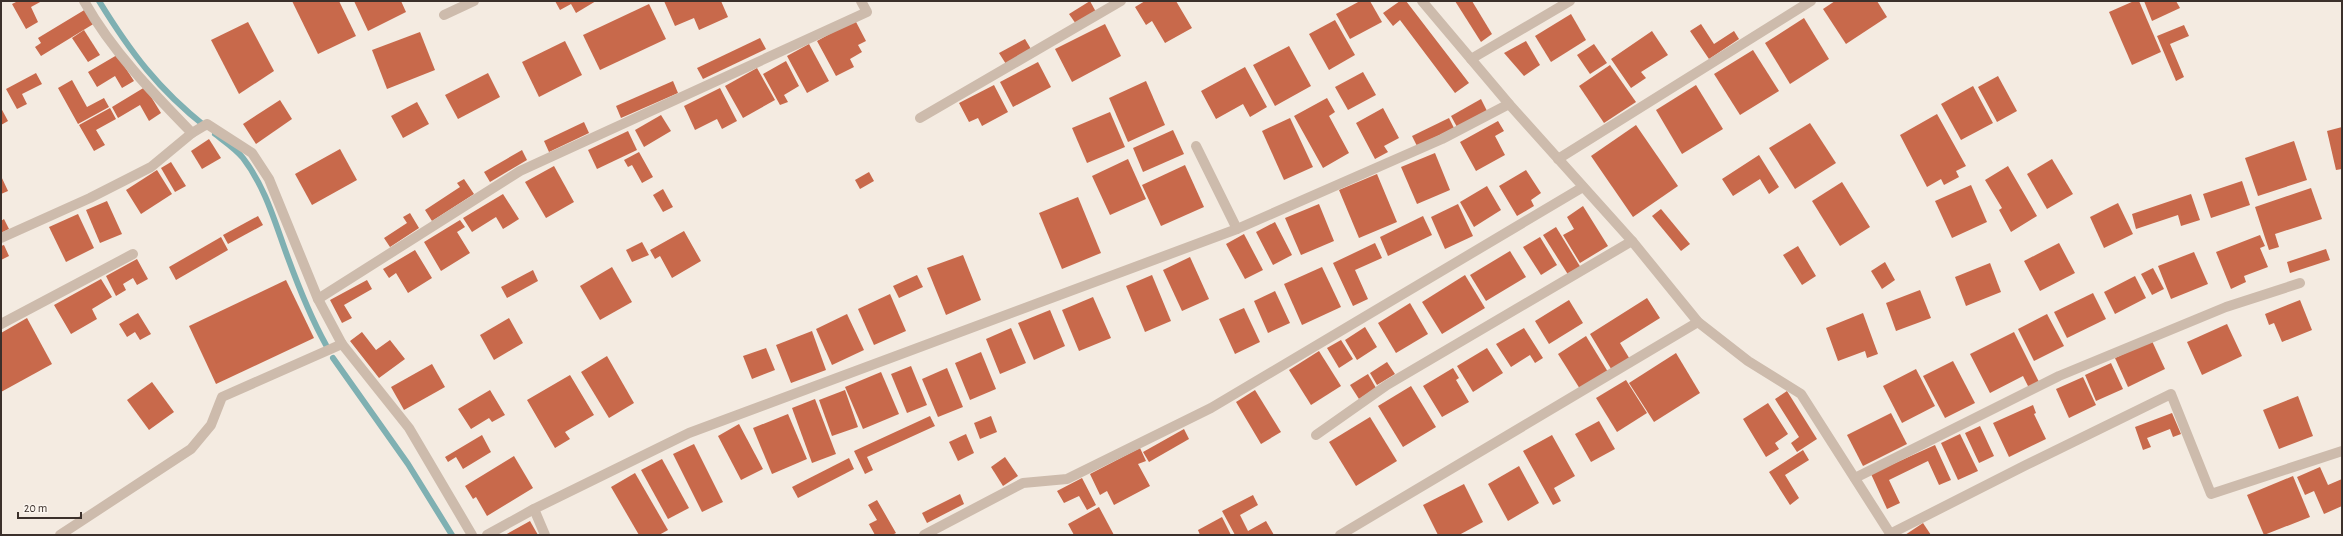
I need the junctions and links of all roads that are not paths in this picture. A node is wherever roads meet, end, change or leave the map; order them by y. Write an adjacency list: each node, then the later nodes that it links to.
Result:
1 (84, 1): 12 (street)
2 (474, 1): 8 (street)
3 (860, 1): 21 (street)
4 (1121, 1): 11 (street)
5 (1422, 1): 9 (street)
6 (1570, 1): 9 (street)
7 (1811, 1): 14 (street)
8 (444, 15)
9 (1471, 59): 10 (street)
10 (1509, 104): 14 (street); 16 (street)
11 (920, 118)
12 (192, 133): 17 (street); 21 (street)
13 (1196, 146): 16 (street)
14 (1558, 158): 15 (street)
15 (1583, 187): 18 (street); 33 (street)
16 (1237, 229): 28 (street)
17 (1, 238)
18 (1632, 242): 22 (street); 25 (street)
19 (133, 254): 23 (street)
20 (2300, 283): 27 (street)
21 (318, 299): 24 (street)
22 (1698, 322): 27 (street); 34 (street)
23 (1, 324)
24 (342, 344): 29 (street); 30 (street)
25 (1316, 435)
26 (2342, 451): 35 (street)
27 (1855, 478): 35 (street)
28 (534, 509): 31 (street); 32 (street)
29 (60, 535)
30 (472, 535)
31 (487, 535)
32 (545, 535)
33 (924, 535)
34 (1340, 535)
35 (1890, 535)

